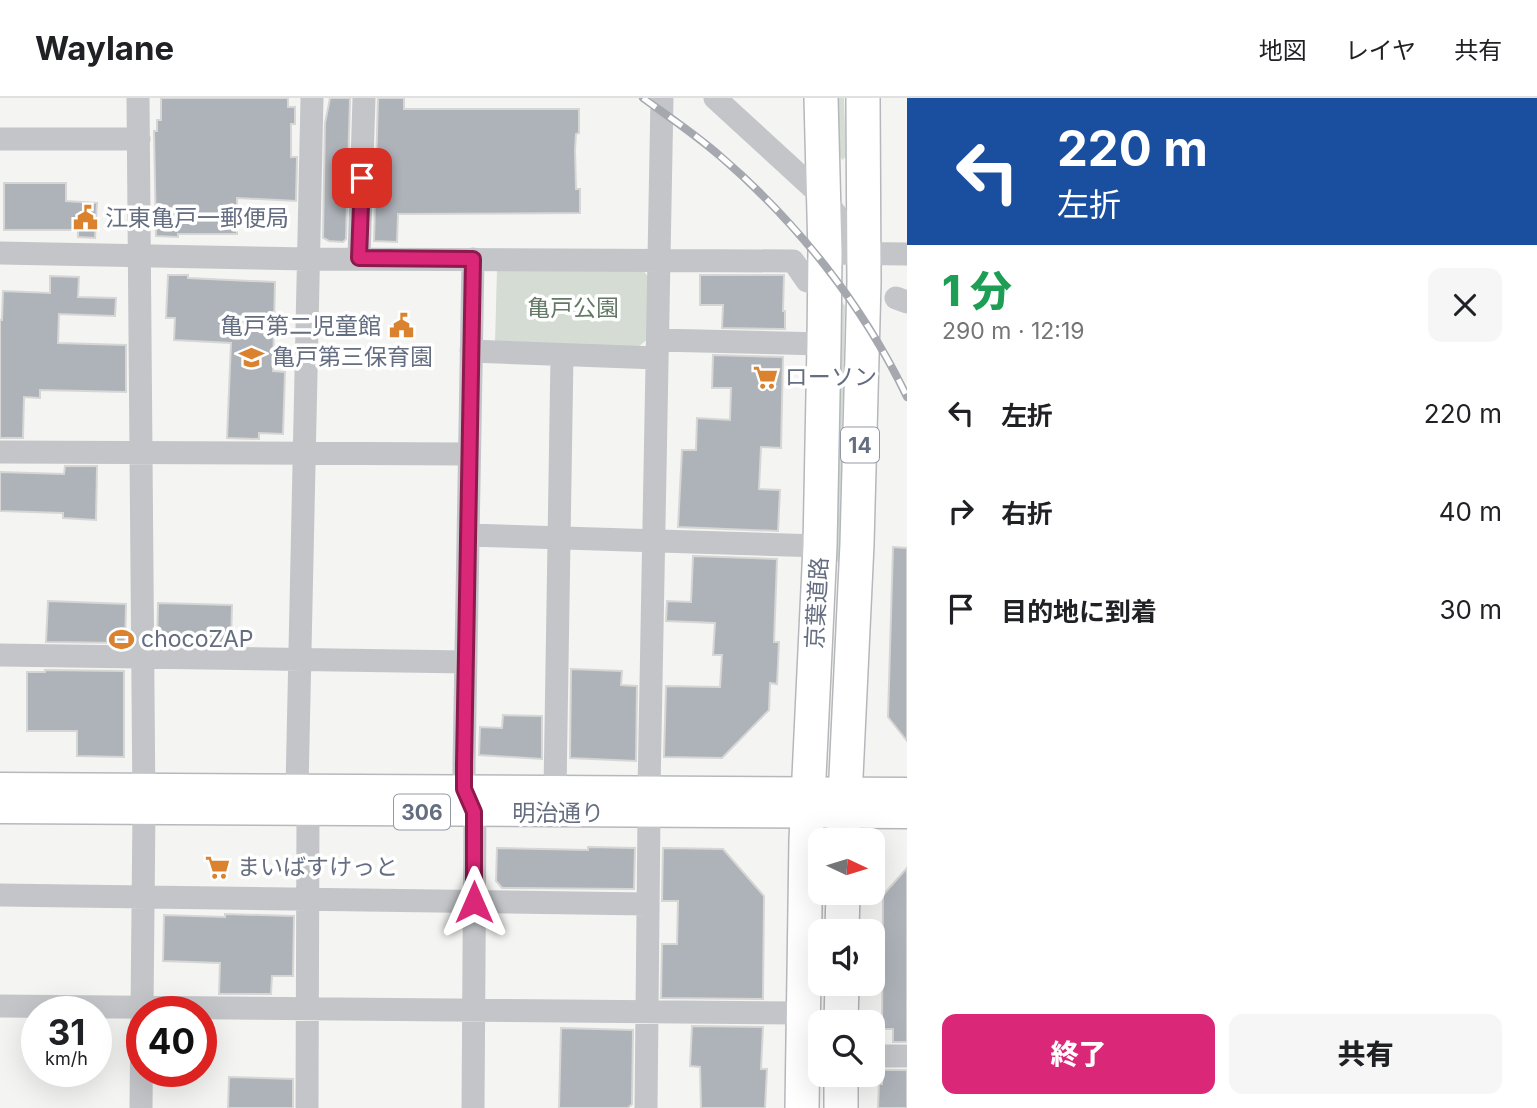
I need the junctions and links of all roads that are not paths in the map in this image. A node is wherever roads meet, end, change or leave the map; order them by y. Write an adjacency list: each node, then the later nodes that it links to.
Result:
1 (138, 98): 9 (street)
2 (312, 98): 17 (street)
3 (364, 98): 16 (street)
4 (662, 98): 19 (street)
5 (715, 98): 10 (street)
6 (821, 98): 10 (highway, 京葉道路 / 14)
7 (863, 98): 13 (highway, 京葉道路 / 14)
8 (0, 139): 9 (street)
9 (139, 139): 15 (street)
10 (824, 198): 12 (highway, 京葉道路 / 14); 13 (street)
11 (0, 253): 15 (street)
12 (825, 253): 13 (street); 19 (street); 20 (highway, 京葉道路 / 14)
13 (865, 254): 14 (street); 46 (highway, 京葉道路 / 14)
14 (907, 254)
15 (140, 256): 17 (street); 25 (street)
16 (359, 258): 17 (street); 18 (street)
17 (308, 259): 26 (street)
18 (473, 259): 19 (street); 22 (street)
19 (659, 260): 21 (street)
20 (824, 344): 21 (street); 31 (highway, 京葉道路 / 14)
21 (658, 349): 23 (street); 30 (street)
22 (471, 351): 23 (street); 27 (street)
23 (562, 355): 29 (street)
24 (0, 452): 25 (street)
25 (141, 453): 26 (street); 33 (street)
26 (304, 453): 27 (street); 34 (street)
27 (469, 454): 28 (street)
28 (468, 535): 29 (street); 35 (street)
29 (559, 538): 30 (street); 37 (street)
30 (654, 541): 31 (street); 42 (street)
31 (820, 546): 43 (highway, 京葉道路 / 14)
32 (0, 655): 33 (street)
33 (143, 657): 34 (street); 39 (street)
34 (300, 659): 35 (street); 40 (street)
35 (466, 662): 41 (street)
36 (0, 787): 39 (main road, 明治通り / 306)
37 (555, 790): 41 (main road, 明治通り / 306); 42 (main road, 明治通り / 306)
38 (907, 792): 46 (main road, 明治通り / 306)
39 (144, 799): 40 (main road, 明治通り / 306); 44 (main road, 明治通り / 306); 48 (street)
40 (302, 800): 41 (main road, 明治通り / 306); 49 (street)
41 (469, 801): 42 (main road, 明治通り / 306); 50 (street)
42 (649, 802): 43 (main road, 明治通り / 306); 51 (street)
43 (807, 803): 46 (main road, 明治通り / 306); 59 (highway, 京葉道路 / 14)
44 (0, 809)
45 (907, 814): 46 (main road, 明治通り / 306)
46 (844, 815)
47 (0, 895): 48 (street)
48 (143, 897): 49 (street); 52 (street)
49 (308, 899): 50 (street); 56 (street)
50 (474, 902): 51 (street); 57 (street)
51 (648, 904): 58 (street)
52 (142, 996)
53 (0, 1006): 54 (street)
54 (126, 1007)
55 (217, 1008): 56 (street)
56 (308, 1009): 57 (street); 65 (street)
57 (473, 1010): 58 (street); 66 (street)
58 (647, 1012): 59 (street); 67 (street)
59 (804, 1013): 68 (highway, 京葉道路 / 14)
60 (885, 1056): 61 (street)
61 (907, 1056)
62 (141, 1087): 64 (street)
63 (841, 1087): 69 (highway)
64 (141, 1108)
65 (307, 1108)
66 (473, 1108)
67 (646, 1108)
68 (802, 1108)
69 (841, 1108)

